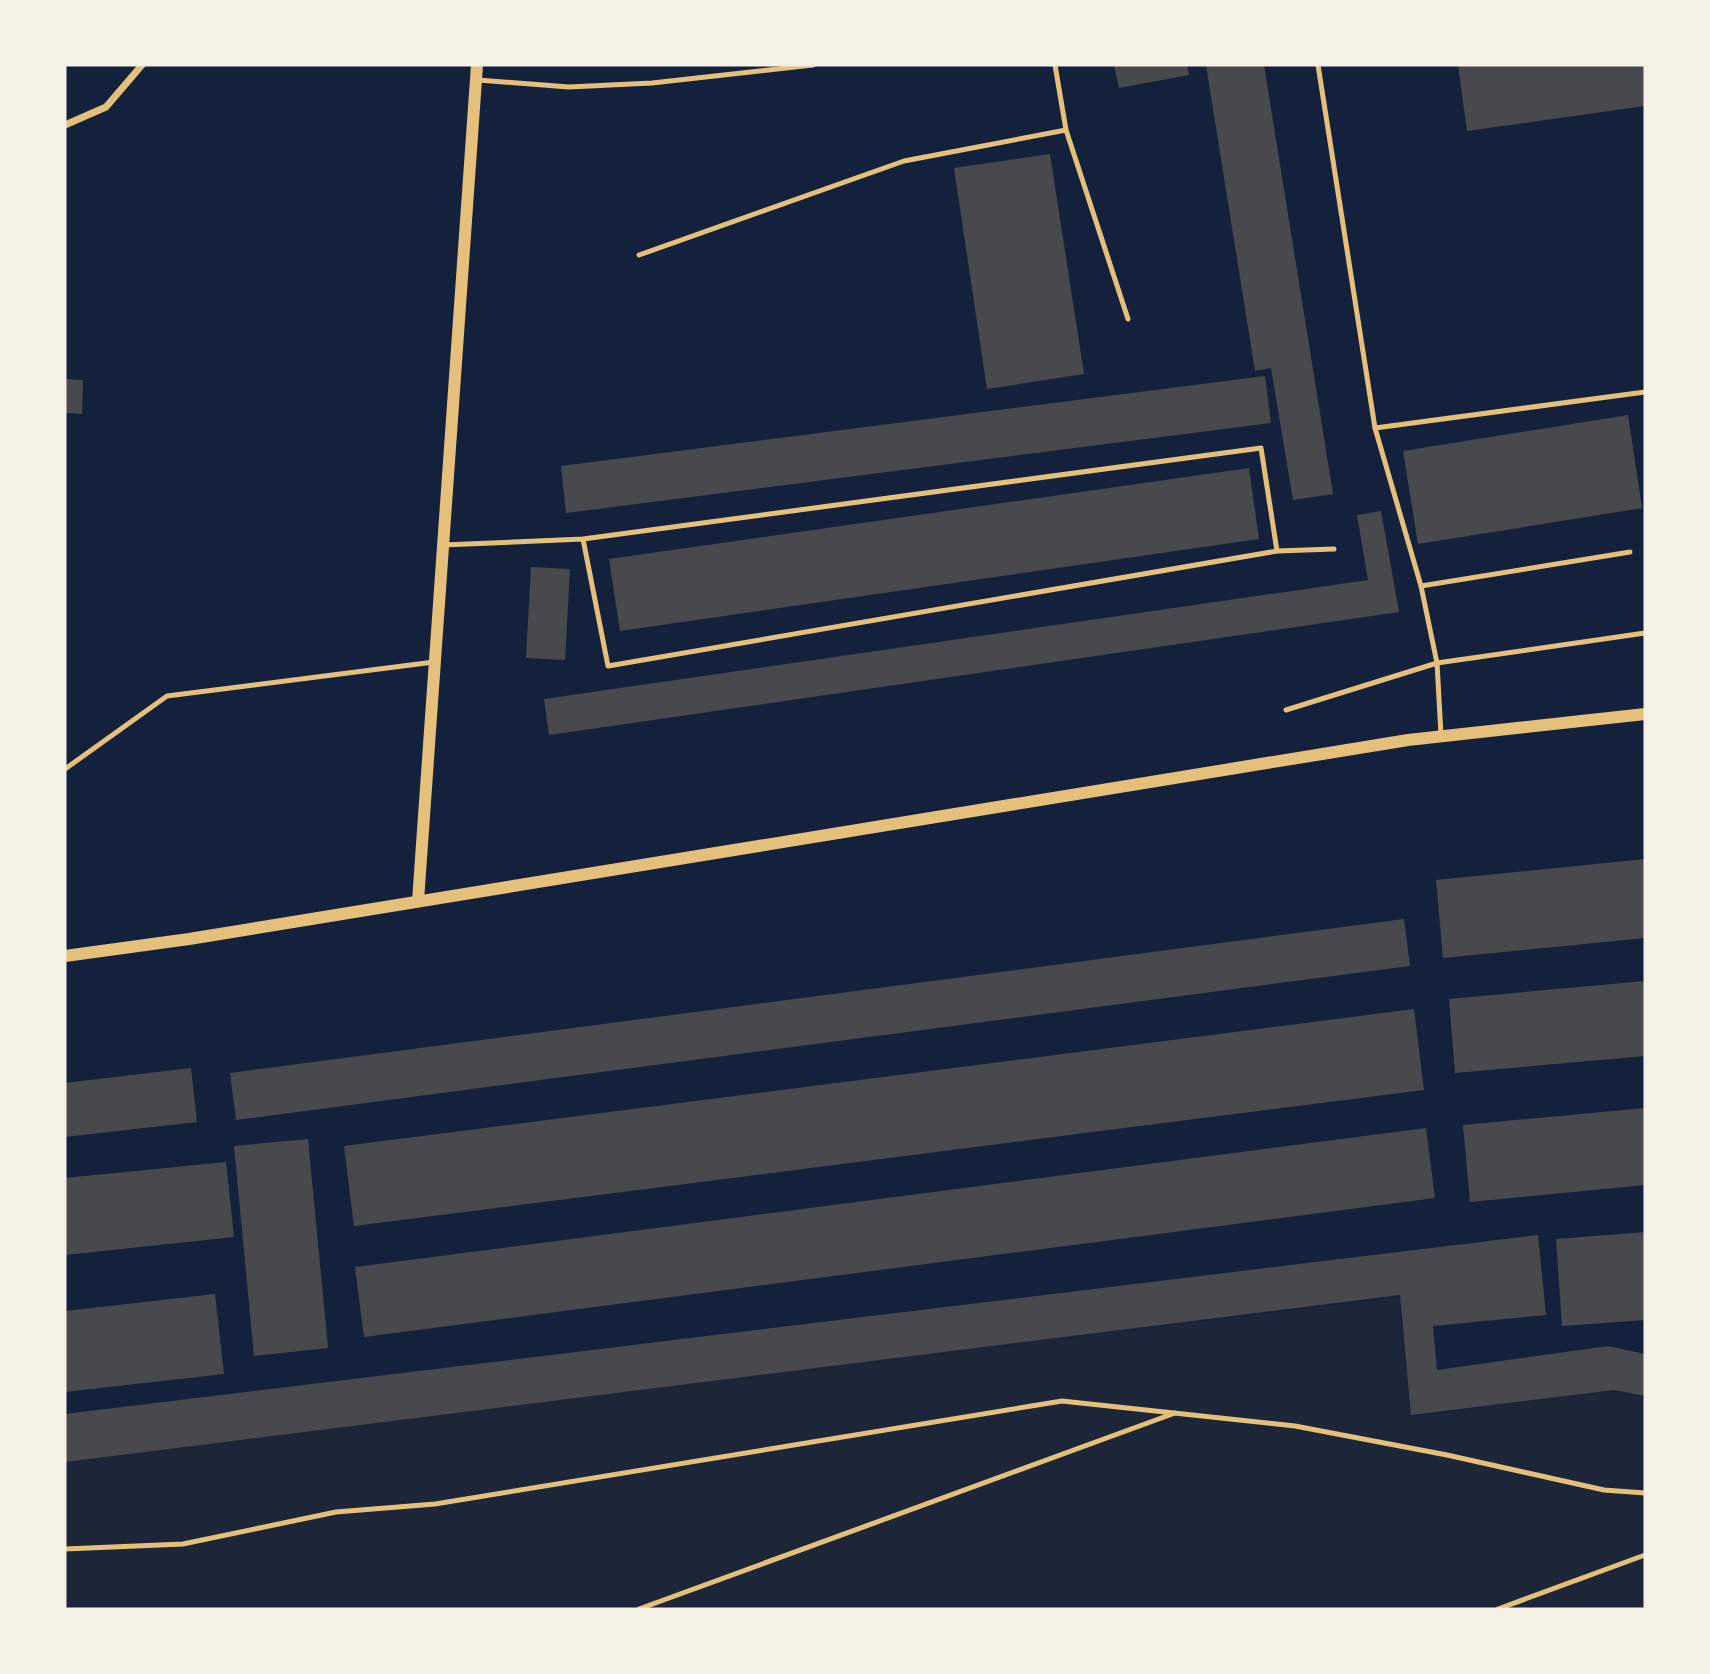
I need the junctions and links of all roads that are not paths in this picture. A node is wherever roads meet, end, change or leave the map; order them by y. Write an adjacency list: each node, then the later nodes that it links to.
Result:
1 (142, 65): 7 (street)
2 (477, 65): 6 (street)
3 (813, 65): 6 (lane)
4 (1055, 65): 8 (lane)
5 (1318, 65): 12 (lane)
6 (475, 80): 14 (street)
7 (65, 125)
8 (1066, 130): 9 (lane); 10 (lane)
9 (639, 255)
10 (1128, 319)
11 (1645, 392): 12 (lane)
12 (1375, 428): 18 (lane)
13 (583, 539): 14 (lane); 16 (lane); 16 (lane)
14 (443, 545): 20 (street)
15 (1334, 549): 16 (lane)
16 (1277, 551)
17 (1630, 552): 18 (lane)
18 (1421, 586): 21 (lane)
19 (1645, 633): 21 (lane)
20 (434, 662): 25 (lane); 26 (street)
21 (1437, 663): 22 (lane); 24 (lane)
22 (1286, 710)
23 (1645, 714): 24 (street)
24 (1441, 738): 26 (street)
25 (65, 769)
26 (418, 901): 27 (street)
27 (65, 956)
28 (1176, 1413): 29 (lane); 30 (lane); 32 (lane)
29 (1645, 1493)
30 (65, 1549)
31 (1645, 1555): 33 (lane)
32 (639, 1609)
33 (1499, 1609)

